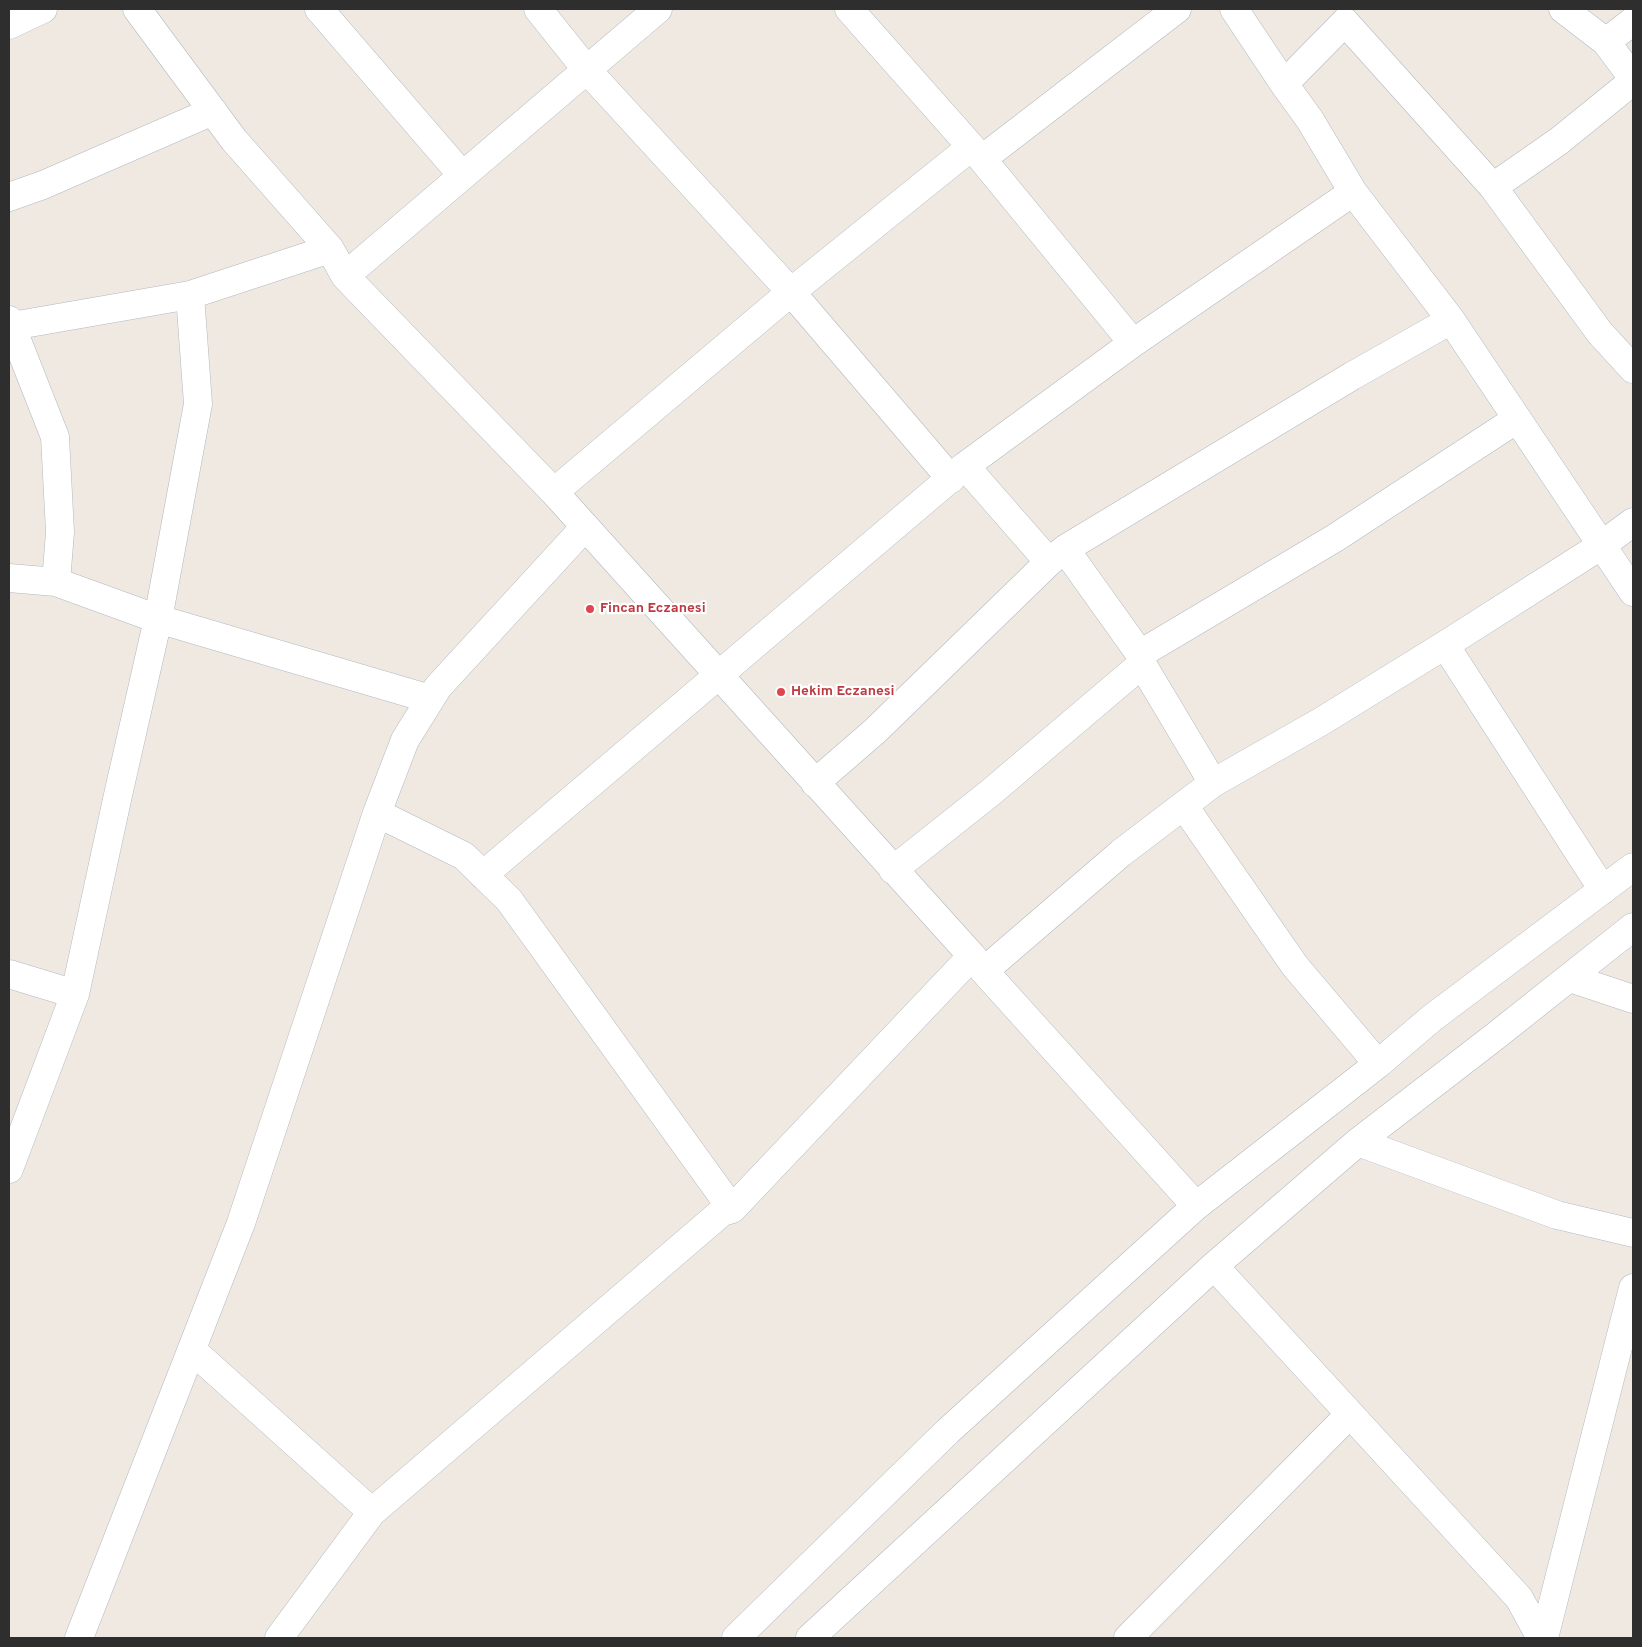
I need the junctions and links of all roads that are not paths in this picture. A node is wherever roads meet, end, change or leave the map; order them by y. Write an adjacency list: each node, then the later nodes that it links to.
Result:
1 (43, 9): 12 (street)
2 (137, 9): 17 (street)
3 (319, 9): 19 (street)
4 (538, 9): 14 (street)
5 (658, 9): 14 (street)
6 (849, 9): 18 (street)
7 (1177, 9): 18 (street)
8 (1234, 9): 16 (street)
9 (1563, 9): 13 (street)
10 (1351, 16): 16 (street); 20 (street)
11 (1633, 21): 13 (street)
12 (9, 25)
13 (1606, 42): 15 (street)
14 (586, 69): 19 (street); 25 (street)
15 (1633, 80): 20 (street)
16 (1284, 84): 21 (street)
17 (213, 111): 22 (street); 23 (street)
18 (976, 153): 25 (street); 29 (street)
19 (462, 176): 24 (street)
20 (1493, 187): 30 (street)
21 (1353, 192): 27 (street); 29 (street)
22 (9, 197)
23 (330, 249): 24 (street); 26 (street)
24 (345, 276): 33 (street)
25 (790, 292): 32 (street); 33 (street)
26 (190, 295): 28 (street); 41 (street)
27 (1451, 320): 31 (street); 37 (street)
28 (10, 323): 39 (street)
29 (1133, 343): 32 (street)
30 (1633, 369)
31 (1517, 419): 36 (street); 43 (street)
32 (958, 472): 37 (street); 44 (street)
33 (554, 492): 35 (street)
34 (1633, 522): 36 (street)
35 (584, 528): 44 (street); 45 (street)
36 (1602, 546): 40 (street); 42 (street)
37 (1057, 555): 43 (street); 46 (street)
38 (9, 578): 39 (street)
39 (56, 582): 41 (street)
40 (1633, 592)
41 (158, 619): 45 (street); 58 (street)
42 (1445, 645): 47 (street); 53 (street)
43 (1141, 659): 47 (street); 51 (street)
44 (718, 675): 46 (street); 52 (street)
45 (430, 699): 49 (street)
46 (815, 783): 51 (street)
47 (1214, 783): 48 (street)
48 (1184, 806): 55 (street); 60 (street)
49 (377, 813): 52 (street); 68 (street)
50 (1633, 867): 53 (street)
51 (893, 870): 55 (street)
52 (483, 874): 64 (street)
53 (1603, 890): 60 (street)
54 (1633, 927): 57 (street)
55 (978, 963): 63 (street); 64 (street)
56 (9, 974): 58 (street)
57 (1570, 978): 59 (street); 61 (street)
58 (75, 994): 62 (street)
59 (1633, 999)
60 (1378, 1064): 63 (street)
61 (1358, 1142): 65 (street); 66 (street)
62 (9, 1169)
63 (1196, 1206): 74 (street)
64 (732, 1209): 71 (street)
65 (1633, 1233)
66 (1214, 1266): 70 (street); 75 (street)
67 (1633, 1288): 69 (street)
68 (192, 1350): 71 (street); 72 (street)
69 (1622, 1374): 77 (street)
70 (1349, 1414): 76 (street); 77 (street)
71 (372, 1512): 73 (street)
72 (79, 1638)
73 (278, 1638)
74 (736, 1638)
75 (810, 1638)
76 (1128, 1638)
77 (1542, 1638)

